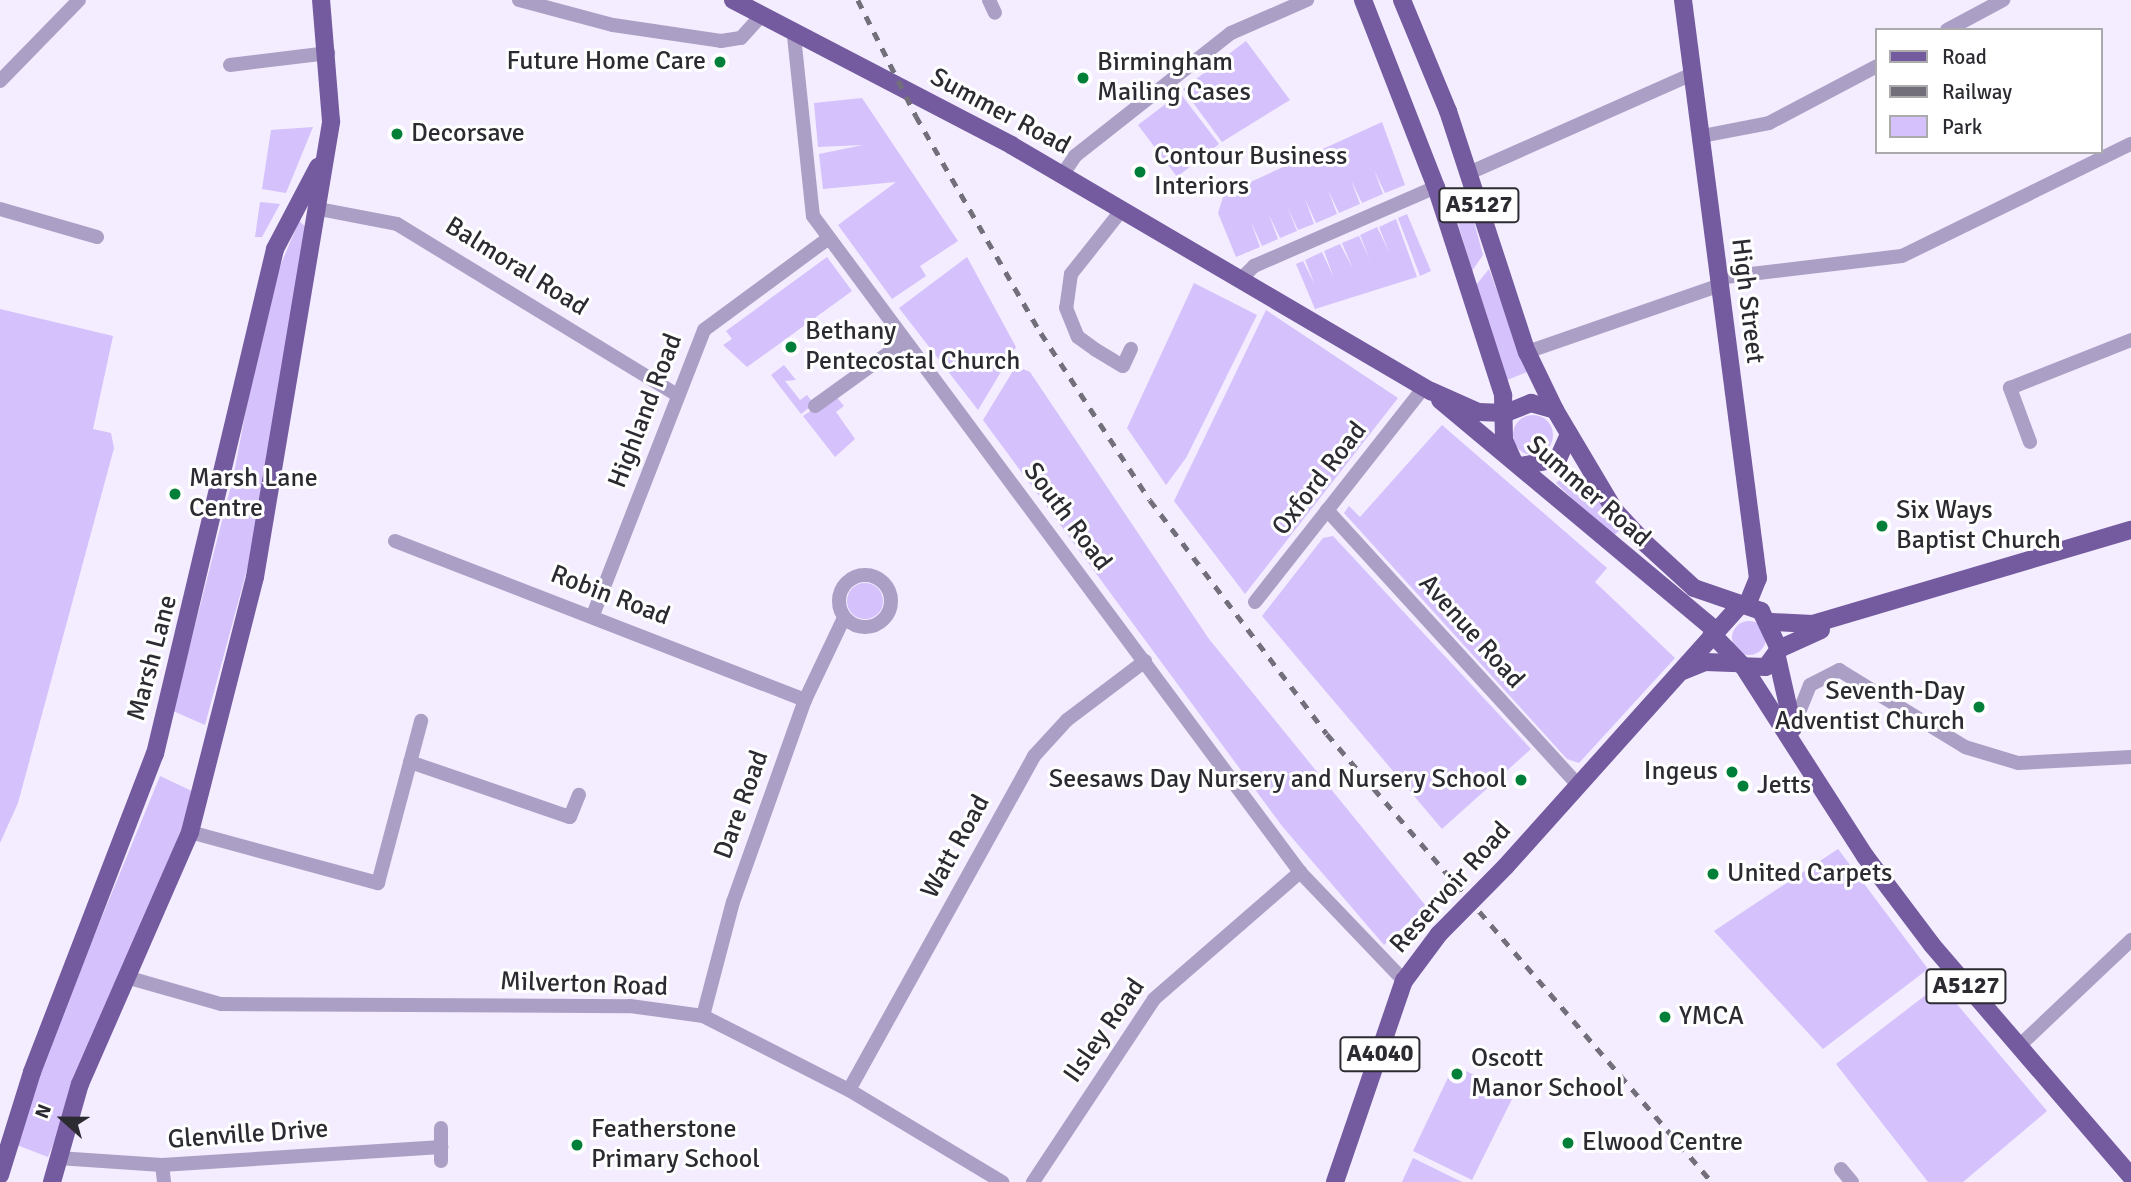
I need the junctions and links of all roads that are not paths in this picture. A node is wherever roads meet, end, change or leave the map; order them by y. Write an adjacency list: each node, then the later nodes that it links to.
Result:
1 (79, 0): 17 (street)
2 (321, 0): 13 (main road, Marsh Lane)
3 (519, 0): 10 (street)
4 (733, 0): 10 (main road, Summer Road)
5 (1307, 0): 22 (street)
6 (1363, 0): 23 (main road, A5127)
7 (1402, 0): 21 (main road, A5127)
8 (1684, 0): 16 (main road, High Street)
9 (2003, 0): 11 (street)
10 (759, 18): 12 (main road, Summer Road)
11 (1951, 28)
12 (794, 36): 22 (main road, Summer Road); 28 (street, South Road)
13 (328, 53): 14 (street); 20 (main road, Marsh Lane)
14 (230, 65)
15 (1876, 67): 18 (street)
16 (1692, 74): 18 (main road, High Street); 21 (street)
17 (0, 80)
18 (1702, 136): 30 (main road, High Street)
19 (2131, 144): 30 (street)
20 (327, 148): 25 (main road, Marsh Lane); 77 (main road, Marsh Lane)
21 (1469, 173): 34 (main road, A5127)
22 (1063, 174): 26 (main road, Summer Road)
23 (1436, 187): 29 (street); 39 (main road, A5127)
24 (0, 209): 27 (street)
25 (319, 209): 36 (street, Balmoral Road); 65 (main road, Marsh Lane)
26 (1121, 211): 29 (main road, Summer Road); 33 (street)
27 (97, 237)
28 (829, 238): 32 (street, South Road); 36 (street, Highland Road)
29 (1240, 280): 35 (main road, Summer Road)
30 (1718, 282): 34 (street); 47 (main road, High Street)
31 (2131, 340): 41 (street)
32 (905, 341): 37 (street); 54 (street, South Road)
33 (1131, 349)
34 (1527, 352): 38 (main road, A5127)
35 (1428, 389): 39 (main road, Summer Road); 42 (main road, Summer Road); 43 (street, Oxford Road)
36 (677, 395): 49 (street, Highland Road)
37 (815, 406)
38 (1555, 410): 39 (main road); 40 (main road, A5127)
39 (1506, 413): 42 (main road, A5127)
40 (1569, 434): 42 (main road); 47 (main road, Summer Road / A5127)
41 (2030, 442)
42 (1517, 463): 52 (main road, Summer Road)
43 (1327, 510): 46 (street, Oxford Road); 63 (street, Avenue Road)
44 (2131, 530): 48 (main road)
45 (395, 541): 49 (street, Robin Road)
46 (1255, 602)
47 (1744, 604): 51 (main road); 52 (main road)
48 (1872, 607): 51 (main road); 53 (main road)
49 (593, 615): 57 (street, Robin Road)
50 (844, 618): 57 (street, Dare Road)
51 (1772, 622): 53 (main road)
52 (1713, 631): 55 (main road); 56 (main road, Reservoir Road / A4040)
53 (1778, 653): 55 (main road); 59 (main road, A5127)
54 (1144, 661): 66 (street, South Road); 72 (street, Watt Road)
55 (1741, 664): 56 (main road); 62 (main road, A5127)
56 (1680, 672): 63 (main road, Reservoir Road / A4040)
57 (805, 700): 70 (street, Dare Road)
58 (421, 720): 61 (street)
59 (1793, 727): 60 (street); 62 (main road, A5127)
60 (2131, 757)
61 (410, 762): 64 (street); 65 (street)
62 (1817, 783): 71 (main road, A5127)
63 (1579, 786): 69 (main road, Reservoir Road / A4040, bridge)
64 (579, 795)
65 (190, 832): 68 (main road, Marsh Lane)
66 (1300, 872): 69 (street, South Road); 82 (street, Ilsley Road)
67 (2131, 940): 71 (street)
68 (126, 977): 70 (street, Milverton Road); 74 (main road, Marsh Lane)
69 (1404, 981): 83 (main road, Reservoir Road / A4040)
70 (703, 1016): 72 (street, Milverton Road)
71 (2018, 1046): 78 (main road, A5127)
72 (849, 1090): 81 (street, Milverton Road)
73 (441, 1128): 75 (street, Glenville Drive)
74 (58, 1158): 75 (street, Glenville Drive); 79 (main road, Marsh Lane)
75 (163, 1165): 80 (street)
76 (1841, 1169): 84 (street)
77 (0, 1175)
78 (2131, 1176)
79 (52, 1182)
80 (164, 1182)
81 (1002, 1182)
82 (1033, 1182)
83 (1335, 1182)
84 (1852, 1182)

